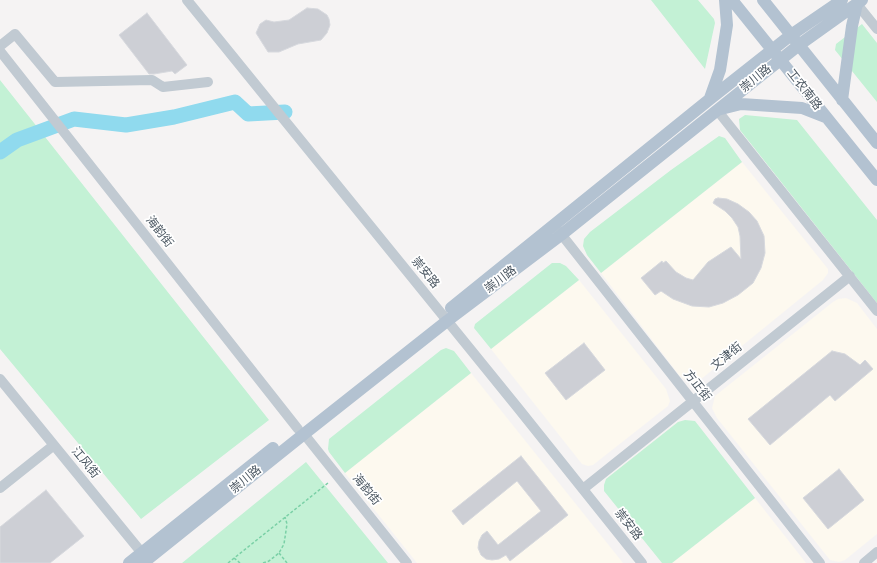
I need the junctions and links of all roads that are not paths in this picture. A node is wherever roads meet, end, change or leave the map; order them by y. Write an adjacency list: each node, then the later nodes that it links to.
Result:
1 (187, 0): 25 (street, 崇安路)
2 (725, 0): 15 (main road)
3 (732, 0): 11 (main road, 工农南路)
4 (764, 0): 8 (main road, 工农南路)
5 (842, 0): 8 (main road, 崇川路)
6 (859, 2): 7 (street); 9 (main road, 崇川路); 16 (main road)
7 (877, 29)
8 (791, 35): 9 (main road, 工农南路); 11 (main road, 崇川路)
9 (799, 45): 13 (main road, 崇川路); 16 (main road, 工农南路)
10 (0, 46): 14 (street)
11 (773, 50): 13 (main road, 工农南路); 15 (main road, 崇川路)
12 (0, 51): 28 (street, 海韵街)
13 (780, 60): 17 (main road, 崇川路); 18 (main road, 工农南路)
14 (208, 82)
15 (710, 99): 21 (main road, 崇川路)
16 (842, 100): 19 (main road, 工农南路)
17 (717, 110): 18 (main road); 22 (main road, 崇川路); 23 (street)
18 (826, 117): 20 (main road, 工农南路)
19 (877, 143)
20 (877, 180)
21 (554, 225): 22 (street, 方正街); 25 (main road, 崇川路)
22 (561, 235): 25 (main road, 崇川路); 27 (street, 方正街)
23 (850, 276): 24 (street); 27 (street, 文津街)
24 (877, 311)
25 (444, 318): 28 (main road, 崇川路); 31 (street, 崇安路)
26 (0, 379): 29 (street, 江风街)
27 (692, 401): 31 (street, 文津街); 37 (street, 方正街)
28 (301, 431): 33 (main road, 崇川路); 35 (street, 海韵街)
29 (54, 445): 30 (street); 33 (street, 江风街)
30 (0, 488)
31 (583, 489): 36 (street, 崇安路)
32 (877, 552): 38 (street)
33 (145, 560): 34 (main road, 崇川路)
34 (129, 563)
35 (407, 563)
36 (642, 563)
37 (820, 563)
38 (864, 563)

